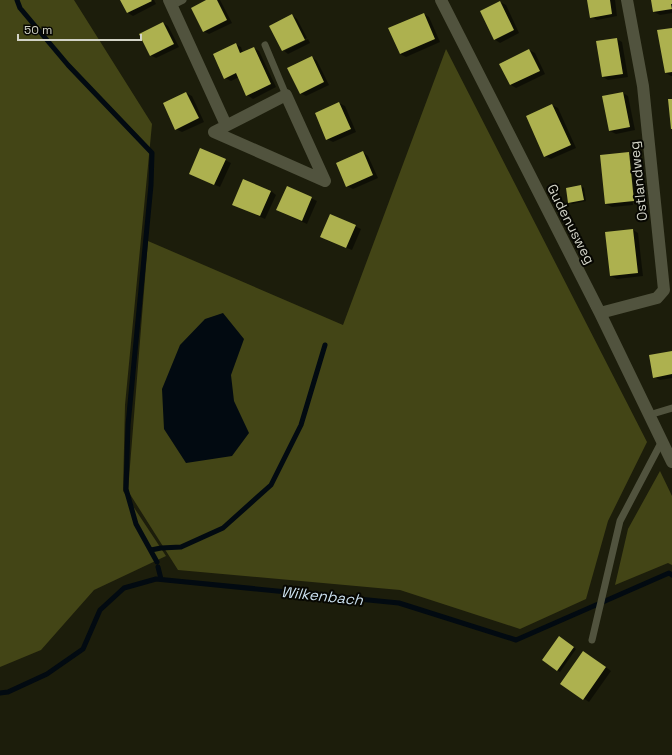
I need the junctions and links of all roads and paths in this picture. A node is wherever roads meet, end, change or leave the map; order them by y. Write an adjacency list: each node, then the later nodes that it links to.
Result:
1 (183, 0): 4 (lane)
2 (441, 0): 8 (street, Gudenusweg)
3 (627, 0): 8 (street, Ostlandweg)
4 (170, 3): 7 (street)
5 (265, 45): 6 (lane)
6 (286, 95): 7 (street); 7 (street)
7 (226, 125)
8 (600, 313): 10 (street, Gudenusweg)
9 (672, 408): 10 (lane)
10 (649, 414): 11 (street, Gudenusweg)
11 (667, 439): 12 (street, Gudenusweg); 13 (lane)
12 (672, 462)
13 (592, 640)

